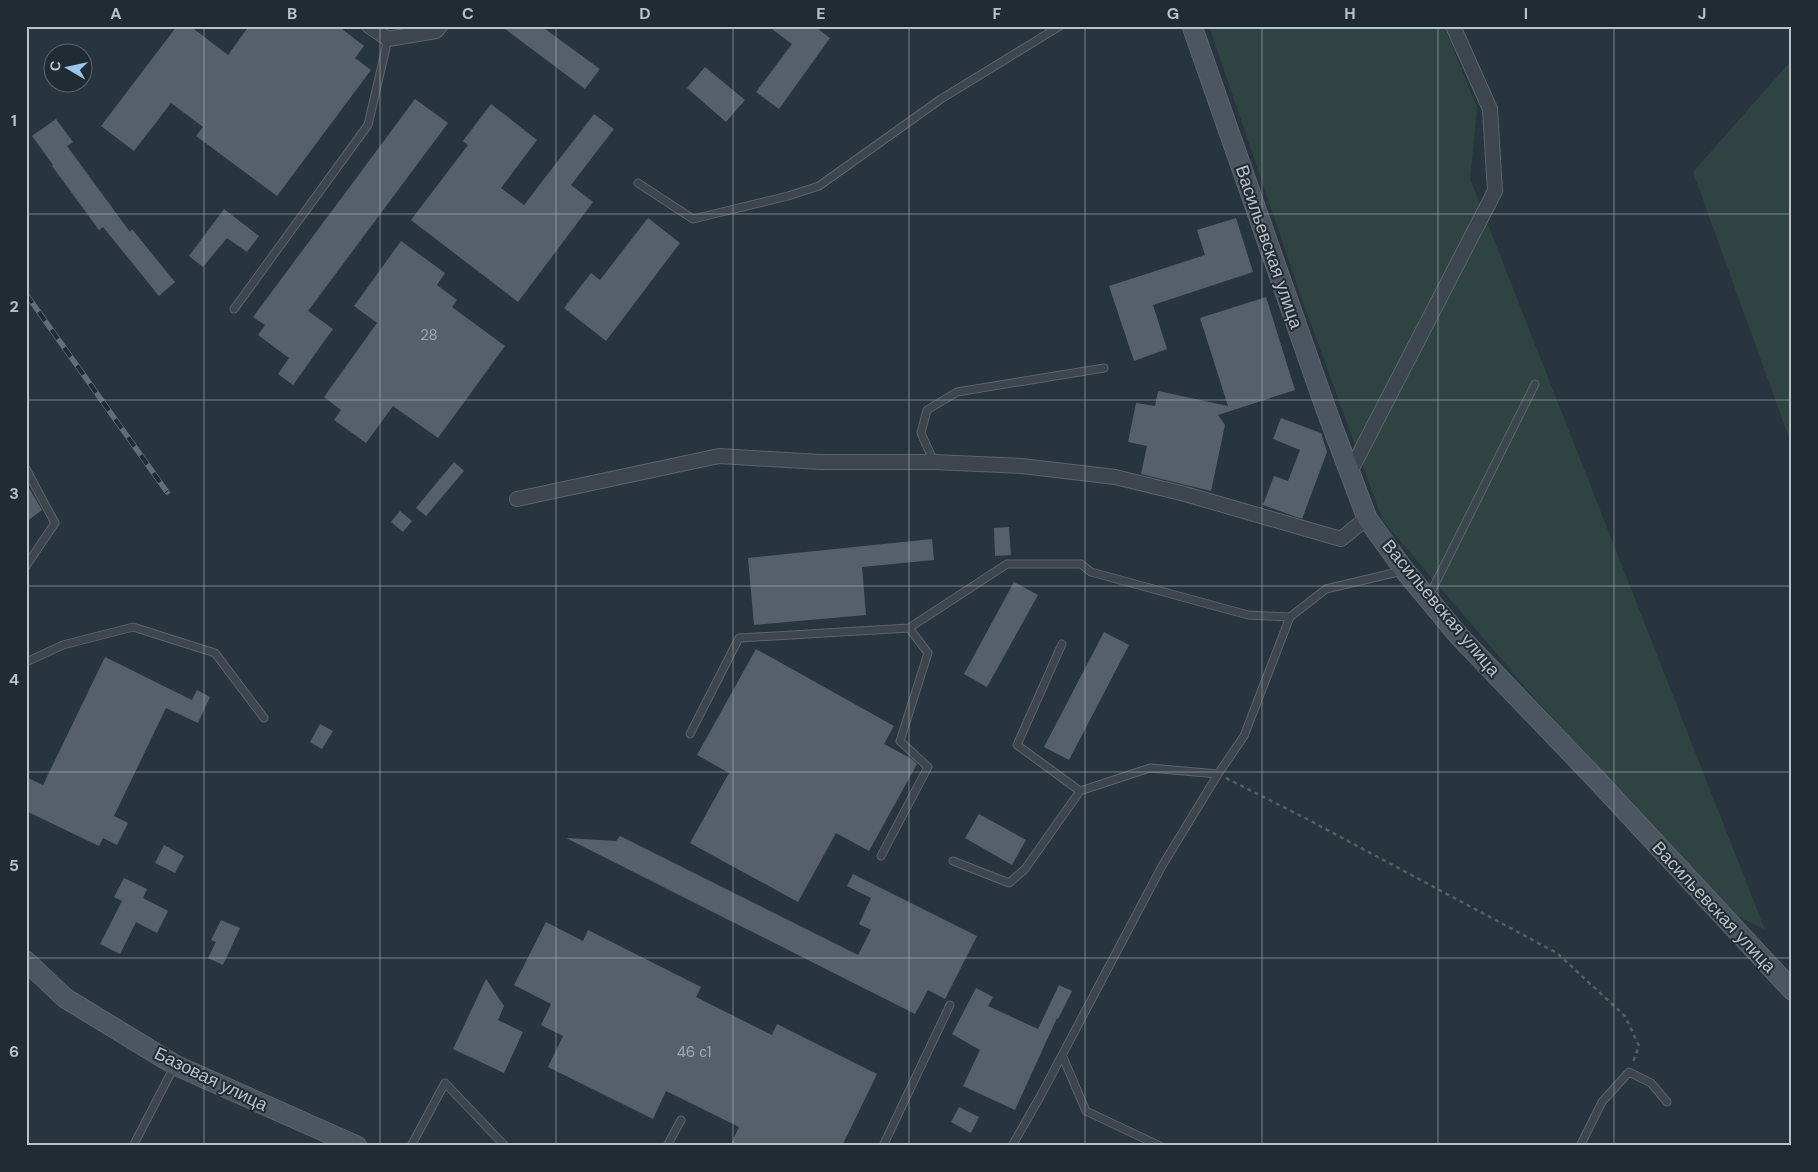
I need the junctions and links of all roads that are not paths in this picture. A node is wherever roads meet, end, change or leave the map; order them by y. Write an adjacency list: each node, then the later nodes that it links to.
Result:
1 (369, 26): 6 (street)
2 (440, 26): 6 (street)
3 (1060, 26): 7 (lane)
4 (1192, 26): 13 (street, Васильевская улица)
5 (1453, 26): 13 (street)
6 (388, 39): 8 (lane)
7 (638, 183)
8 (234, 309)
9 (1104, 368): 11 (lane)
10 (1535, 384): 18 (lane)
11 (934, 462): 14 (street); 15 (street)
12 (26, 469): 16 (lane)
13 (1350, 472): 15 (street, Васильевская улица)
14 (518, 499)
15 (1368, 518): 17 (street, Васильевская улица)
16 (26, 566)
17 (1405, 570): 18 (street, Васильевская улица); 19 (lane)
18 (1428, 598): 30 (street, Васильевская улица)
19 (1290, 617): 20 (lane); 25 (lane)
20 (909, 628): 24 (lane); 27 (lane)
21 (1062, 644): 26 (lane)
22 (26, 662): 23 (lane)
23 (264, 718)
24 (690, 734)
25 (1218, 774): 26 (lane); 32 (lane)
26 (1080, 791): 28 (lane)
27 (881, 856)
28 (953, 862)
29 (26, 962): 33 (street, Базовая улица)
30 (1792, 990)
31 (950, 1006): 41 (lane)
32 (1062, 1055): 42 (lane); 43 (lane)
33 (175, 1065): 36 (lane); 37 (street, Базовая улица)
34 (1666, 1102): 44 (lane)
35 (681, 1120): 40 (lane)
36 (133, 1146)
37 (357, 1146)
38 (411, 1146): 39 (lane)
39 (506, 1146)
40 (667, 1146)
41 (883, 1146)
42 (1012, 1146)
43 (1160, 1146)
44 (1580, 1146)

